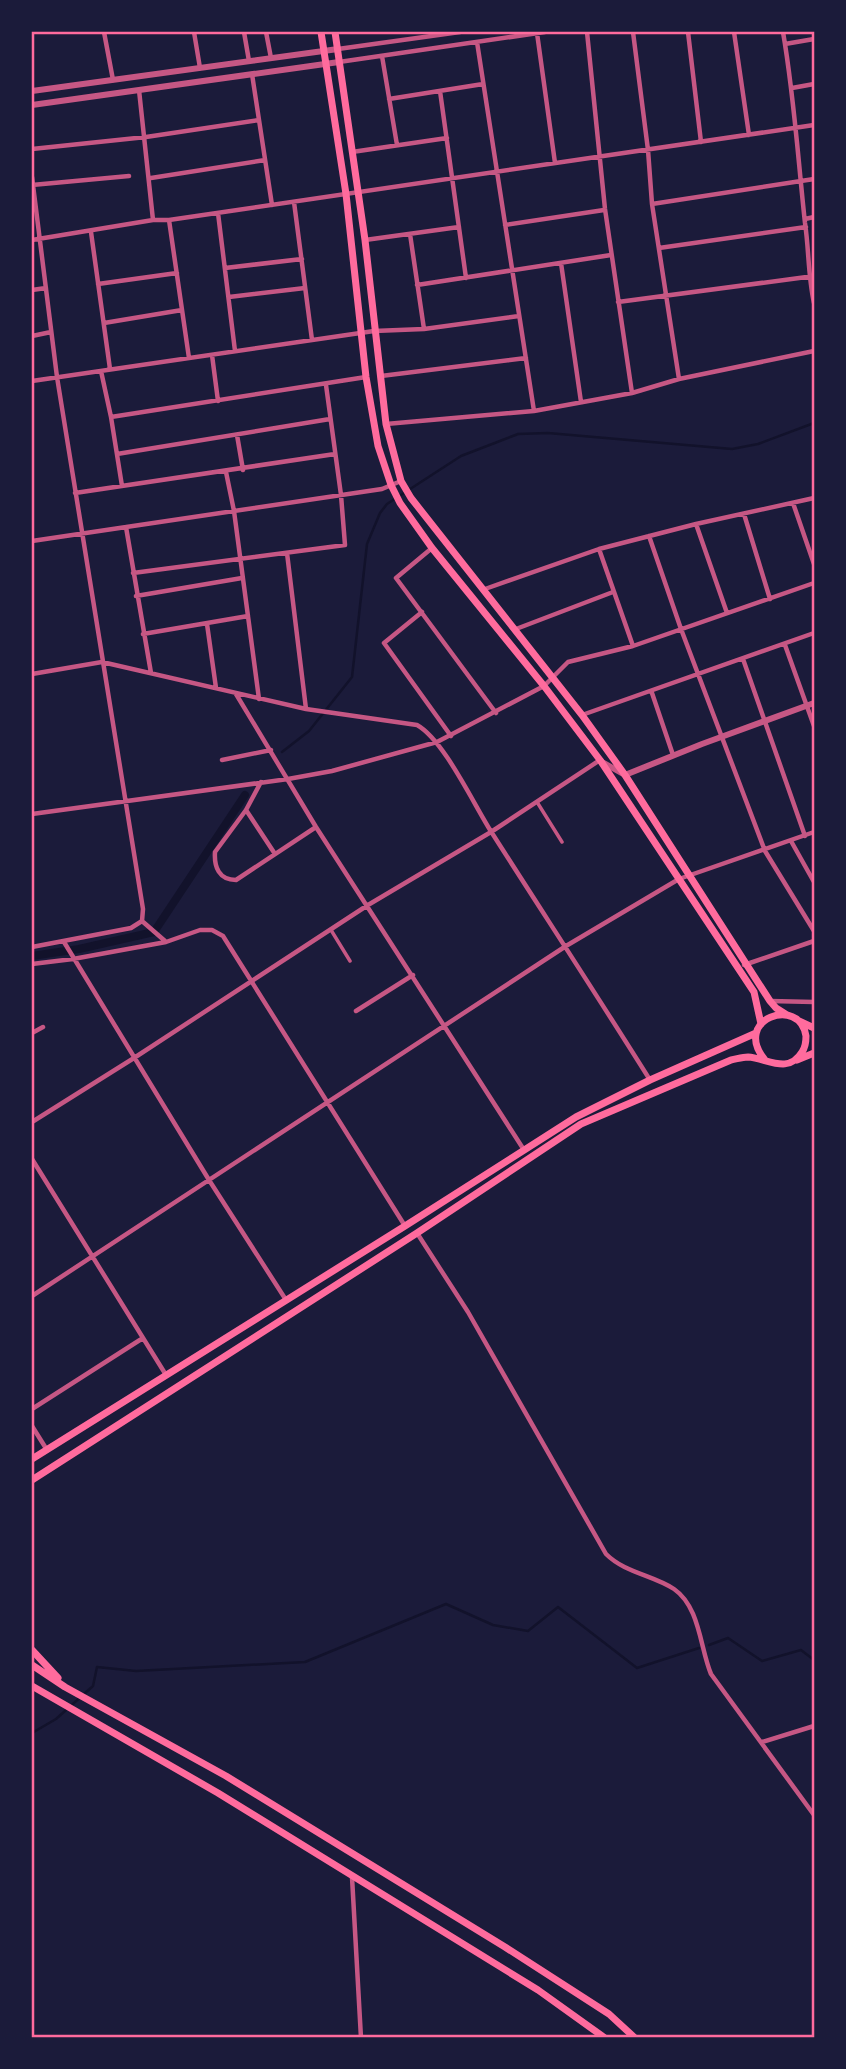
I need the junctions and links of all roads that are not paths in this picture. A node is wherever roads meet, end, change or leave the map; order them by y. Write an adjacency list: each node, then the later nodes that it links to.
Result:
1 (104, 32): 27 (street)
2 (194, 32): 25 (street)
3 (244, 32): 22 (street)
4 (267, 32): 21 (street)
5 (321, 32): 19 (main road)
6 (335, 32): 18 (main road)
7 (460, 32): 18 (street)
8 (545, 32): 14 (street)
9 (587, 32): 47 (street)
10 (633, 32): 45 (street)
11 (688, 32): 42 (street)
12 (734, 32): 39 (street)
13 (783, 32): 17 (street)
14 (537, 33): 16 (street); 49 (street)
15 (814, 39): 17 (street)
16 (477, 42): 20 (street); 28 (street)
17 (785, 44): 30 (street)
18 (338, 49): 19 (street); 23 (main road)
19 (324, 50): 21 (street); 24 (main road)
20 (382, 56): 23 (street); 34 (street)
21 (271, 58): 22 (street)
22 (249, 61): 25 (street)
23 (340, 62): 24 (street); 46 (main road)
24 (326, 64): 26 (street); 59 (main road)
25 (200, 68): 27 (street)
26 (252, 74): 31 (street); 36 (street)
27 (113, 80): 32 (street)
28 (483, 84): 33 (street); 50 (street)
29 (814, 84): 30 (street)
30 (792, 88): 38 (street)
31 (139, 90): 35 (street); 40 (street)
32 (32, 92)
33 (440, 92): 34 (street); 41 (street)
34 (389, 99): 43 (street)
35 (32, 105)
36 (259, 120): 40 (street); 48 (street)
37 (814, 125): 38 (street)
38 (795, 128): 39 (street); 56 (street)
39 (749, 135): 42 (street)
40 (146, 137): 44 (street); 53 (street)
41 (447, 138): 43 (street); 54 (street)
42 (701, 142): 45 (street)
43 (397, 145): 46 (street)
44 (32, 149)
45 (648, 150): 47 (street); 61 (street)
46 (352, 152): 58 (main road)
47 (601, 157): 49 (street); 63 (street)
48 (265, 160): 53 (street); 62 (street)
49 (555, 163): 50 (street)
50 (497, 172): 54 (street); 69 (street)
51 (129, 176): 57 (street)
52 (32, 177): 57 (street)
53 (150, 178): 66 (street)
54 (452, 178): 58 (street); 70 (street)
55 (814, 178): 56 (street)
56 (800, 181): 61 (street); 67 (street)
57 (32, 185): 74 (street)
58 (358, 192): 59 (street); 76 (main road)
59 (346, 194): 60 (street); 101 (main road)
60 (294, 202): 62 (street); 79 (street)
61 (652, 204): 77 (street)
62 (272, 205): 64 (street)
63 (605, 209): 69 (street); 78 (street)
64 (218, 213): 68 (street); 81 (street)
65 (814, 217): 67 (street)
66 (153, 219): 68 (street); 72 (street)
67 (805, 219): 71 (street)
68 (169, 220): 83 (street)
69 (505, 225): 82 (street)
70 (459, 227): 73 (street); 85 (street)
71 (806, 227): 77 (street); 84 (street)
72 (91, 232): 74 (street); 86 (street)
73 (410, 234): 76 (street); 87 (street)
74 (39, 239): 75 (street); 88 (street)
75 (32, 240)
76 (365, 240): 99 (main road)
77 (659, 248): 91 (street)
78 (611, 255): 80 (street); 93 (street)
79 (302, 258): 81 (street); 89 (street)
80 (561, 263): 82 (street); 119 (street)
81 (225, 268): 92 (street)
82 (512, 271): 85 (street); 96 (street)
83 (177, 273): 86 (street); 95 (street)
84 (811, 276): 91 (street); 94 (street)
85 (466, 278): 87 (street)
86 (99, 284): 97 (street)
87 (417, 285): 98 (street)
88 (46, 288): 90 (street); 100 (street)
89 (305, 288): 92 (street); 103 (street)
90 (32, 290)
91 (667, 295): 93 (street); 114 (street)
92 (229, 297): 104 (street)
93 (618, 302): 117 (street)
94 (814, 303)
95 (182, 310): 97 (street); 107 (street)
96 (519, 316): 98 (street); 108 (street)
97 (104, 323): 109 (street)
98 (424, 329): 99 (street)
99 (374, 331): 101 (street); 111 (main road)
100 (51, 332): 102 (street); 112 (street)
101 (360, 333): 103 (street); 113 (main road)
102 (32, 336)
103 (312, 340): 104 (street)
104 (236, 351): 106 (street)
105 (814, 351): 114 (street)
106 (212, 355): 107 (street); 118 (street)
107 (189, 358): 109 (street)
108 (526, 358): 111 (street); 120 (street)
109 (110, 369): 110 (street)
110 (101, 371): 112 (street); 121 (street)
111 (380, 376): 123 (main road)
112 (57, 377): 115 (street); 132 (street)
113 (366, 377): 116 (street); 130 (main road)
114 (679, 379): 117 (street)
115 (32, 381)
116 (326, 385): 118 (street); 122 (street)
117 (632, 393): 119 (street)
118 (218, 401): 121 (street)
119 (581, 402): 120 (street)
120 (534, 411): 123 (street)
121 (111, 417): 125 (street)
122 (330, 419): 124 (street); 126 (street)
123 (386, 424): 129 (main road)
124 (237, 435): 125 (street); 127 (street)
125 (117, 454): 131 (street)
126 (335, 454): 127 (street); 133 (street)
127 (243, 470): 128 (street)
128 (226, 472): 131 (street); 136 (street)
129 (401, 481): 130 (street); 151 (main road)
130 (391, 485): 133 (street); 143 (main road)
131 (122, 486): 132 (street)
132 (75, 493): 140 (street)
133 (341, 495): 136 (street); 145 (street)
134 (814, 498): 135 (street)
135 (793, 503): 137 (street); 147 (street)
136 (234, 511): 139 (street); 146 (street)
137 (744, 514): 138 (street); 154 (street)
138 (696, 524): 141 (street); 156 (street)
139 (126, 527): 140 (street); 148 (street)
140 (81, 534): 142 (street); 166 (street)
141 (649, 536): 144 (street); 160 (street)
142 (32, 541)
143 (432, 548): 155 (street); 171 (main road)
144 (599, 549): 151 (street); 152 (street)
145 (287, 553): 146 (street); 178 (street)
146 (241, 559): 148 (street); 149 (street)
147 (814, 564)
148 (133, 573): 153 (street)
149 (243, 578): 153 (street); 157 (street)
150 (814, 583): 154 (street)
151 (485, 589): 159 (main road)
152 (613, 592): 159 (street); 164 (street)
153 (136, 596): 162 (street)
154 (770, 599): 156 (street)
155 (422, 612): 179 (street); 183 (street)
156 (727, 613): 160 (street)
157 (248, 616): 158 (street); 175 (street)
158 (207, 624): 162 (street); 172 (street)
159 (516, 629): 170 (main road)
160 (681, 629): 164 (street); 169 (street)
161 (814, 633): 163 (street)
162 (142, 634): 167 (street)
163 (785, 645): 165 (street); 177 (street)
164 (633, 646): 170 (street)
165 (743, 659): 169 (street); 181 (street)
166 (102, 662): 167 (street); 168 (street); 193 (street)
167 (151, 673): 172 (street)
168 (32, 674)
169 (698, 674): 173 (street); 184 (street)
170 (554, 678): 171 (street); 180 (main road)
171 (544, 686): 179 (street); 189 (main road)
172 (216, 688): 174 (street)
173 (652, 692): 180 (street); 187 (street)
174 (236, 693): 175 (street); 186 (street)
175 (258, 699): 178 (street)
176 (814, 703): 177 (street)
177 (807, 706): 181 (street); 182 (street)
178 (306, 709): 185 (street)
179 (496, 713): 183 (street)
180 (582, 715): 190 (main road)
181 (764, 721): 184 (street); 200 (street)
182 (814, 726)
183 (451, 736): 185 (street)
184 (722, 736): 187 (street); 203 (street)
185 (437, 743): 191 (street); 198 (street)
186 (271, 750): 188 (street); 191 (street)
187 (673, 755): 190 (street)
188 (222, 760)
189 (600, 761): 190 (street); 194 (street); 206 (main road)
190 (625, 775): 205 (main road)
191 (288, 779): 192 (street); 197 (street)
192 (261, 782): 193 (street); 195 (street)
193 (124, 800): 196 (street); 209 (street)
194 (537, 802): 198 (street); 202 (street)
195 (246, 810): 204 (street); 204 (street)
196 (32, 814)
197 (316, 827): 204 (street); 208 (street)
198 (491, 832): 208 (street); 215 (street)
199 (814, 832): 200 (street)
200 (805, 836): 201 (street)
201 (791, 841): 203 (street); 207 (street)
202 (562, 842)
203 (765, 851): 205 (street); 211 (street)
204 (275, 854)
205 (689, 876): 206 (street); 220 (main road)
206 (679, 879): 215 (street); 221 (main road)
207 (814, 882)
208 (368, 905): 210 (street); 222 (street)
209 (142, 921): 213 (street); 214 (street)
210 (330, 929): 218 (street); 223 (street)
211 (814, 931)
212 (814, 941): 220 (street)
213 (166, 942): 217 (street); 223 (street)
214 (65, 945): 216 (street); 217 (street)
215 (566, 946): 230 (street); 239 (street)
216 (32, 947)
217 (72, 957): 219 (street); 236 (street)
218 (350, 961)
219 (32, 964)
220 (746, 964): 221 (street); 224 (main road)
221 (737, 968): 229 (main road)
222 (413, 975): 226 (street); 230 (street)
223 (250, 981): 236 (street); 240 (street)
224 (770, 1001): 225 (street); 227 (main road)
225 (814, 1002)
226 (356, 1011)
227 (788, 1015): 228 (main road); 229 (main road)
228 (796, 1020): 232 (main road); 238 (main road)
229 (761, 1024): 233 (main road)
230 (446, 1026): 240 (street); 242 (street)
231 (43, 1027): 234 (street)
232 (814, 1028)
233 (756, 1032): 237 (main road); 239 (main road)
234 (32, 1033)
235 (814, 1053): 238 (main road)
236 (134, 1058): 241 (street); 244 (street)
237 (765, 1060): 238 (main road); 246 (main road)
238 (793, 1062)
239 (650, 1080): 242 (main road)
240 (327, 1102): 244 (street); 245 (street)
241 (32, 1122)
242 (524, 1150): 245 (main road)
243 (32, 1159): 247 (street)
244 (209, 1180): 247 (street); 249 (street)
245 (405, 1226): 249 (main road)
246 (417, 1233): 256 (main road); 262 (street)
247 (92, 1258): 248 (street); 250 (street)
248 (32, 1296)
249 (286, 1300): 251 (main road)
250 (143, 1338): 251 (street); 252 (street)
251 (167, 1376): 254 (main road)
252 (32, 1409)
253 (32, 1426): 254 (street)
254 (47, 1450): 255 (main road)
255 (32, 1459)
256 (32, 1480)
257 (32, 1650): 260 (main road)
258 (32, 1665): 260 (main road)
259 (32, 1686): 264 (main road)
260 (69, 1689): 267 (main road)
261 (814, 1726): 262 (street)
262 (762, 1742): 263 (street)
263 (814, 1815)
264 (352, 1877): 265 (street); 266 (main road)
265 (361, 2038)
266 (605, 2038)
267 (635, 2038)

